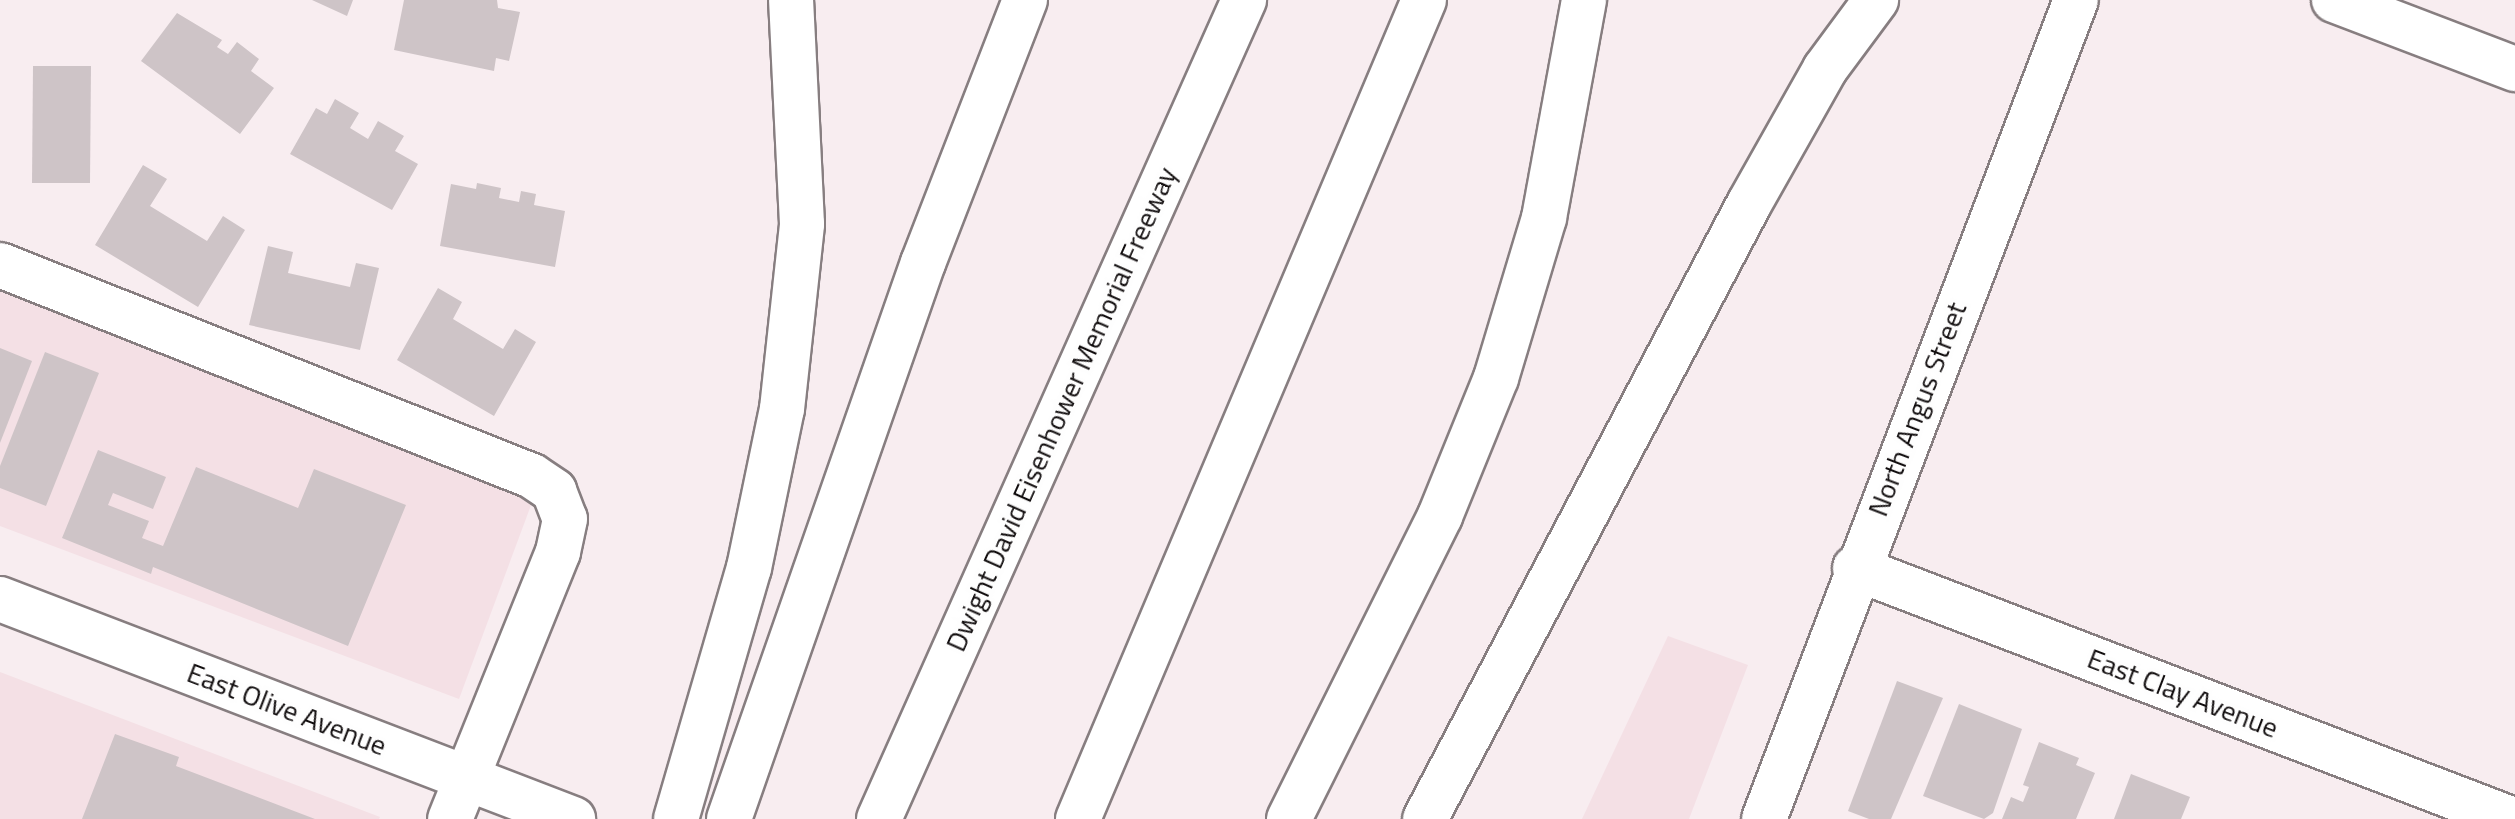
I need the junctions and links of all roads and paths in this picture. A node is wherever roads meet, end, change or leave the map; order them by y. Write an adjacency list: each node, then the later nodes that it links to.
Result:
1 (791, 0): 16 (main road)
2 (1025, 0): 17 (main road)
3 (1244, 0): 18 (main road, Dwight David Eisenhower Memorial Freeway)
4 (1424, 0): 19 (main road)
5 (1584, 0): 20 (main road)
6 (1876, 0): 21 (main road)
7 (2076, 0): 11 (main road, North Angus Street)
8 (2334, 0): 9 (main road)
9 (2515, 69)
10 (0, 265): 13 (main road)
11 (1855, 568): 22 (main road, North Angus Street); 23 (main road, East Clay Avenue)
12 (0, 599): 13 (main road, East Olive Avenue)
13 (467, 778): 14 (main road); 15 (main road, East Olive Avenue)
14 (450, 819)
15 (573, 819)
16 (676, 819)
17 (729, 819)
18 (879, 819)
19 (1078, 819)
20 (1289, 819)
21 (1425, 819)
22 (1764, 819)
23 (2511, 819)

